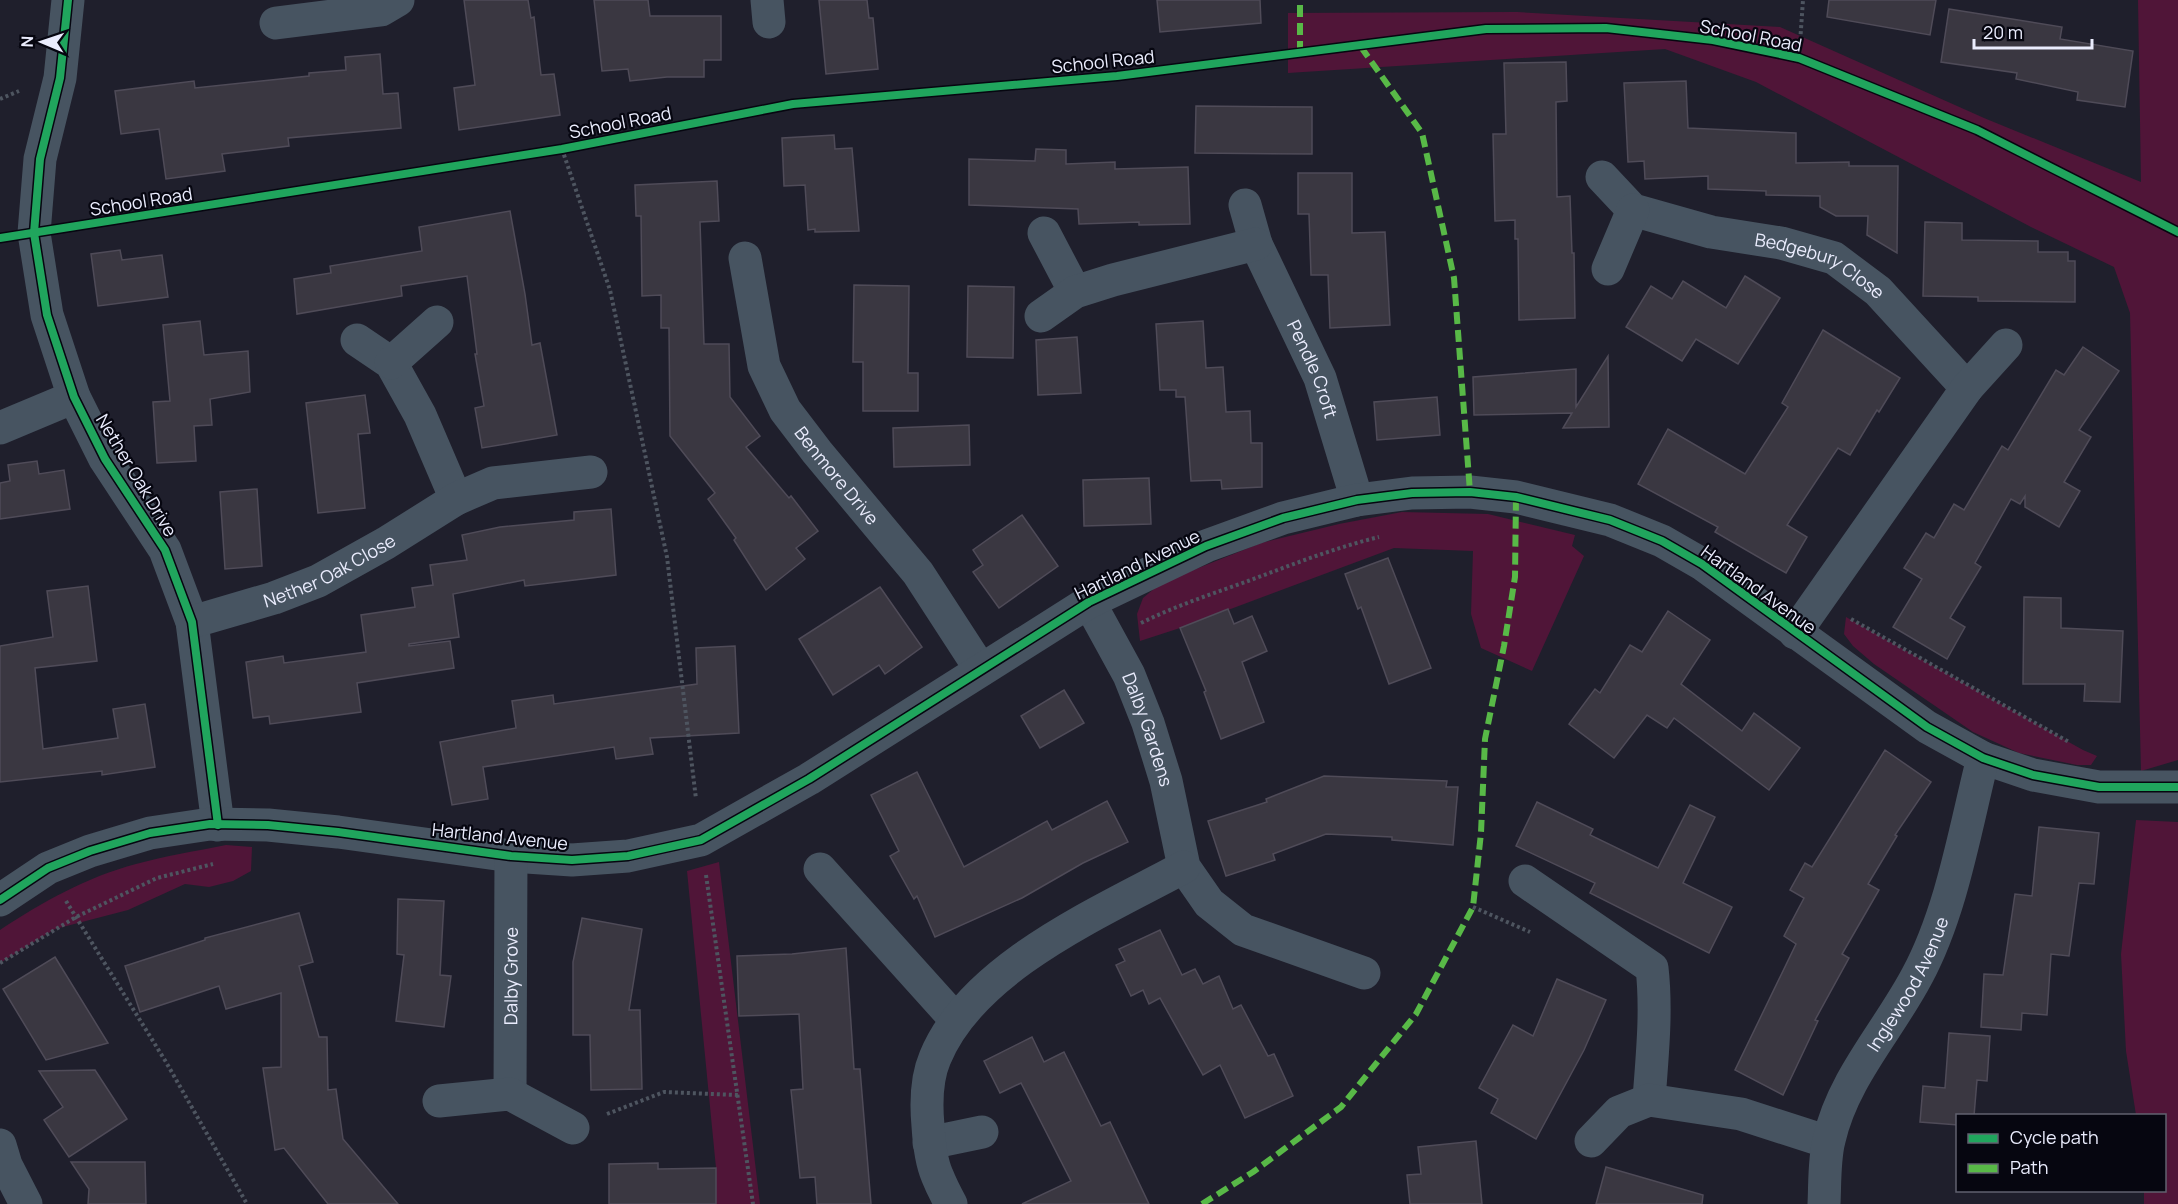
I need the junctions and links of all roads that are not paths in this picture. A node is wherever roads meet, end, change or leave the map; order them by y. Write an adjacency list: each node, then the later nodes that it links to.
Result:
1 (68, 0): 18 (street, Nether Oak Drive)
2 (398, 0): 3 (street)
3 (276, 22)
4 (1602, 177): 6 (street)
5 (1245, 206): 8 (street, Pendle Croft)
6 (1633, 210): 10 (street); 17 (street, Bedgebury Close)
7 (1044, 233): 11 (street)
8 (1256, 244): 11 (street); 22 (street, Pendle Croft)
9 (745, 258): 26 (street, Benmore Drive)
10 (1608, 269)
11 (1075, 292): 12 (street)
12 (1041, 316)
13 (437, 322): 16 (street)
14 (357, 340): 16 (street)
15 (2007, 345): 17 (street)
16 (391, 363): 21 (street)
17 (1968, 388): 25 (street)
18 (74, 397): 19 (street); 24 (street, Nether Oak Drive)
19 (0, 428)
20 (591, 472): 21 (street, Nether Oak Close)
21 (456, 499): 24 (street, Nether Oak Close)
22 (1357, 500): 23 (street, Hartland Avenue); 25 (street, Hartland Avenue)
23 (1089, 602): 26 (street, Hartland Avenue); 31 (street, Dalby Gardens)
24 (192, 622): 29 (street, Nether Oak Drive)
25 (1795, 633): 27 (street, Hartland Avenue)
26 (981, 670): 30 (street, Hartland Avenue)
27 (1983, 758): 28 (street, Hartland Avenue); 43 (street, Inglewood Avenue)
28 (2178, 787)
29 (218, 825): 30 (street, Hartland Avenue); 34 (street, Hartland Avenue)
30 (511, 856): 37 (street, Dalby Grove)
31 (1184, 867): 35 (street, Dalby Gardens); 36 (street)
32 (820, 869): 36 (street)
33 (1525, 880): 39 (street)
34 (0, 900)
35 (1364, 973)
36 (956, 1020): 44 (street)
37 (510, 1094): 38 (street); 40 (street)
38 (439, 1101)
39 (1649, 1101): 42 (street); 43 (street)
40 (573, 1128)
41 (982, 1132): 44 (street)
42 (1591, 1141)
43 (1828, 1142): 48 (street, Inglewood Avenue)
44 (930, 1143): 47 (street)
45 (0, 1145): 46 (street)
46 (26, 1204)
47 (951, 1204)
48 (1824, 1204)

